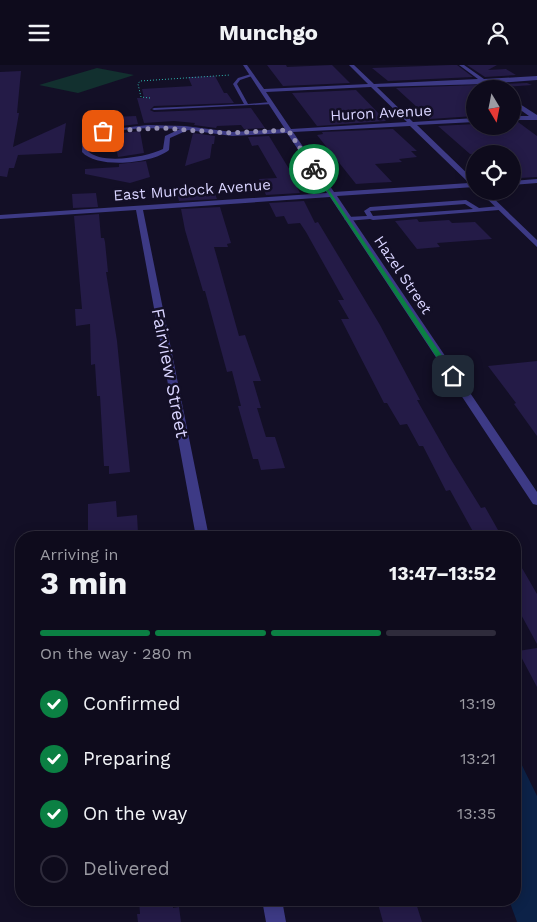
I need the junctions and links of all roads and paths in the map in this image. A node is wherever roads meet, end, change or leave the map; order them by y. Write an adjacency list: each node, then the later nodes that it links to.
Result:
1 (245, 65): 5 (street, Hazel Street)
2 (351, 65): 10 (street)
3 (461, 65): 7 (street)
4 (232, 75): 12 (path)
5 (251, 75): 11 (street, Hazel Street); 14 (lane)
6 (537, 78): 8 (street)
7 (483, 80)
8 (502, 80)
9 (466, 82): 10 (street)
10 (373, 86): 11 (street); 20 (street)
11 (263, 91): 13 (street, Hazel Street)
12 (150, 98)
13 (271, 103): 14 (lane); 22 (street, Hazel Street)
14 (247, 105): 16 (lane)
15 (521, 107): 17 (street)
16 (154, 109)
17 (536, 117): 18 (street)
18 (521, 118)
19 (466, 121): 20 (street, Huron Avenue)
20 (411, 124): 22 (street, Huron Avenue); 23 (street)
21 (186, 129): 21 (street, Huron Avenue); 22 (street, Huron Avenue)
22 (288, 130): 27 (street, Hazel Street)
23 (466, 176)
24 (537, 181): 25 (street)
25 (521, 182)
26 (466, 186): 27 (street, East Murdock Avenue)
27 (331, 195): 29 (street, East Murdock Avenue); 34 (street, Hazel Street)
28 (491, 200): 30 (street)
29 (139, 208): 32 (street, East Murdock Avenue); 37 (street, Fairview Street)
30 (499, 208): 31 (lane); 35 (street)
31 (477, 209): 33 (lane); 33 (lane)
32 (0, 217)
33 (370, 217): 34 (lane)
34 (347, 219): 36 (street, Hazel Street)
35 (537, 245)
36 (537, 501)
37 (201, 531)
38 (273, 906): 39 (street)
39 (276, 922)

